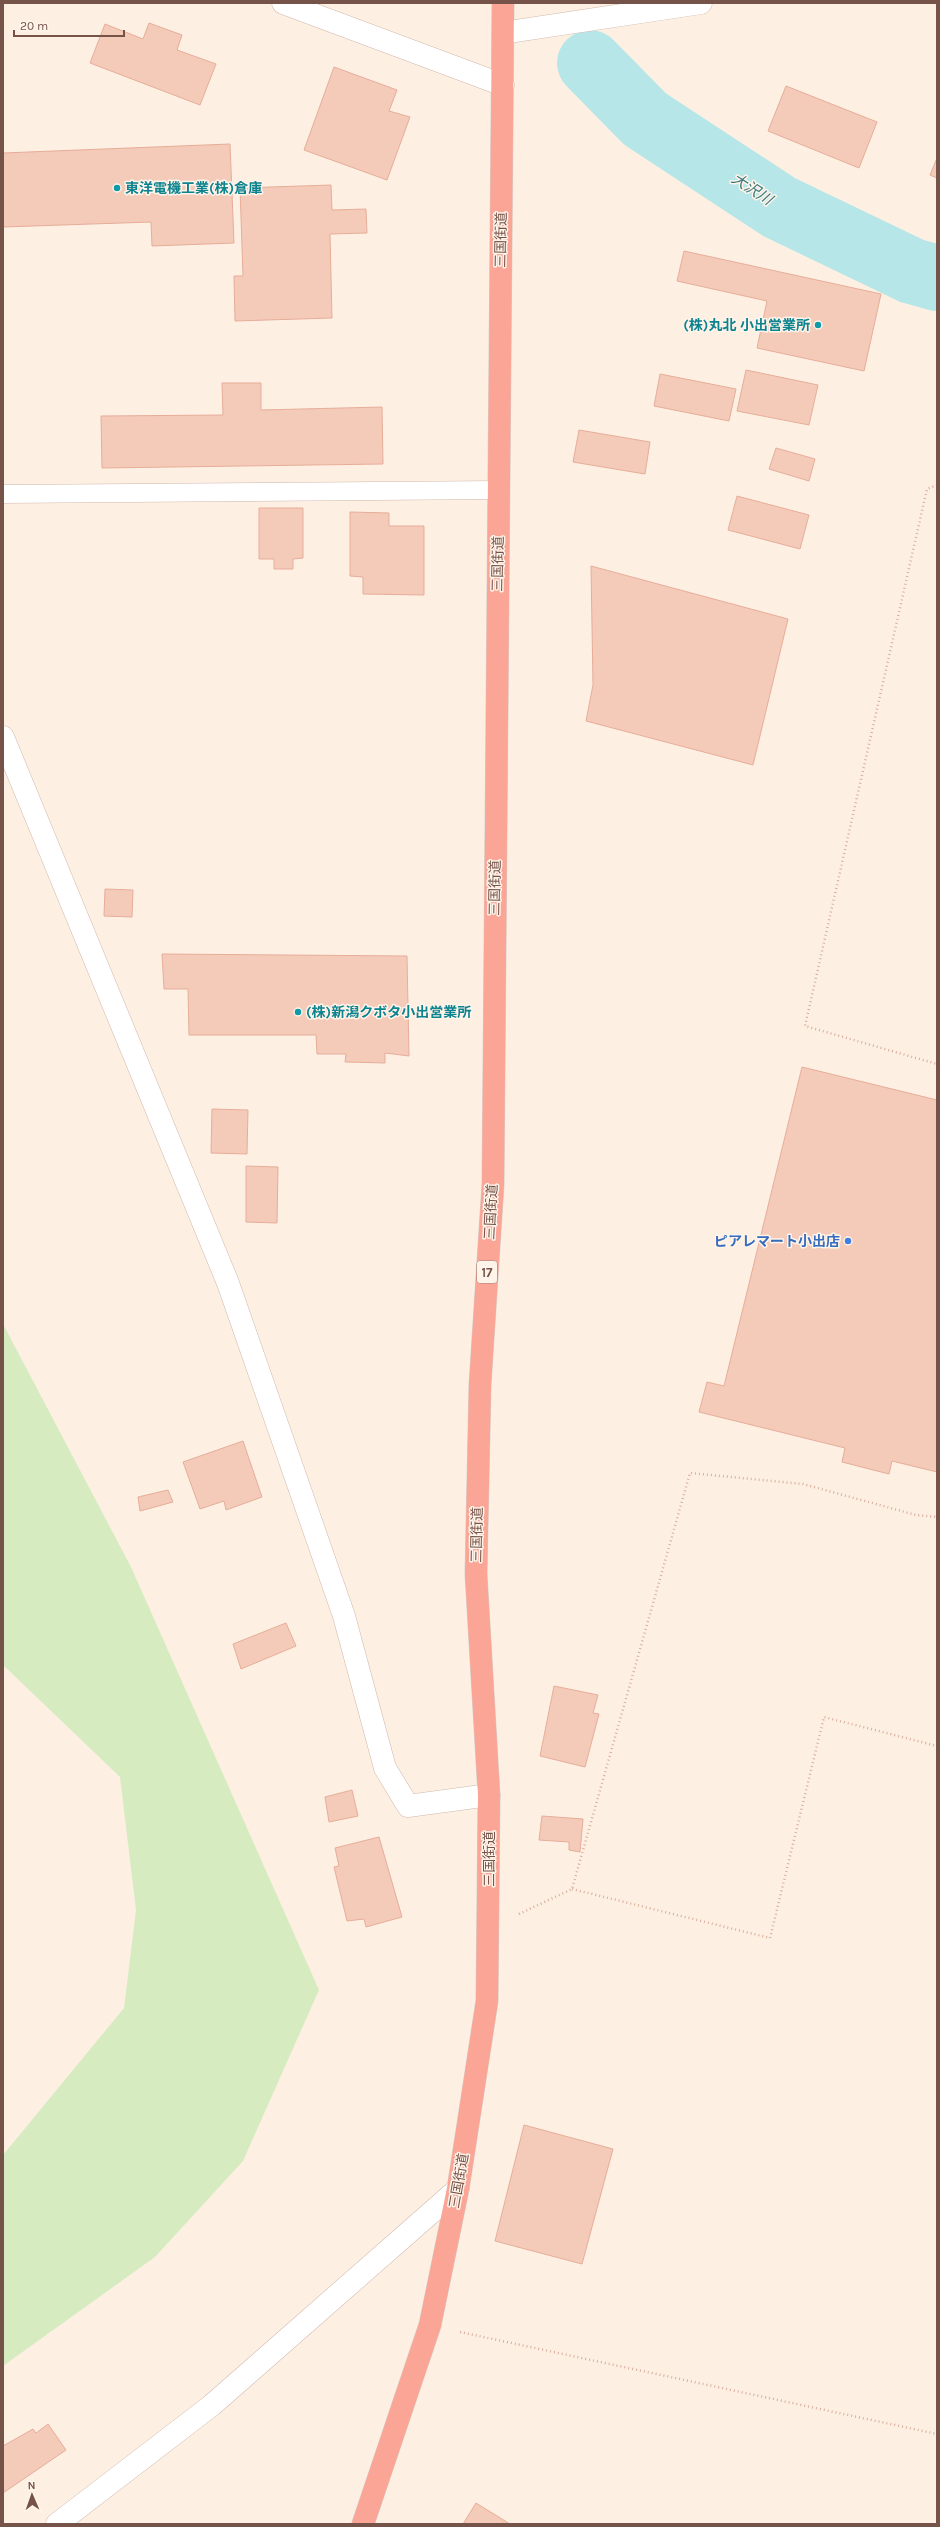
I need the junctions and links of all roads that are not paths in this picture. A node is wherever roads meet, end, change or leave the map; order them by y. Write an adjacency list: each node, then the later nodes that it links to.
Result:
1 (283, 3): 5 (street)
2 (503, 3): 4 (highway, 三国街道 / 17)
3 (701, 3): 4 (street)
4 (503, 33): 5 (highway, 三国街道 / 17)
5 (503, 85): 6 (highway, 三国街道 / 17)
6 (499, 490): 7 (lane); 9 (highway, 三国街道 / 17)
7 (3, 494)
8 (3, 737): 9 (street)
9 (489, 1795): 10 (highway, 三国街道 / 17)
10 (458, 2189): 11 (street); 12 (highway, 三国街道 / 17)
11 (57, 2524)
12 (363, 2524)

